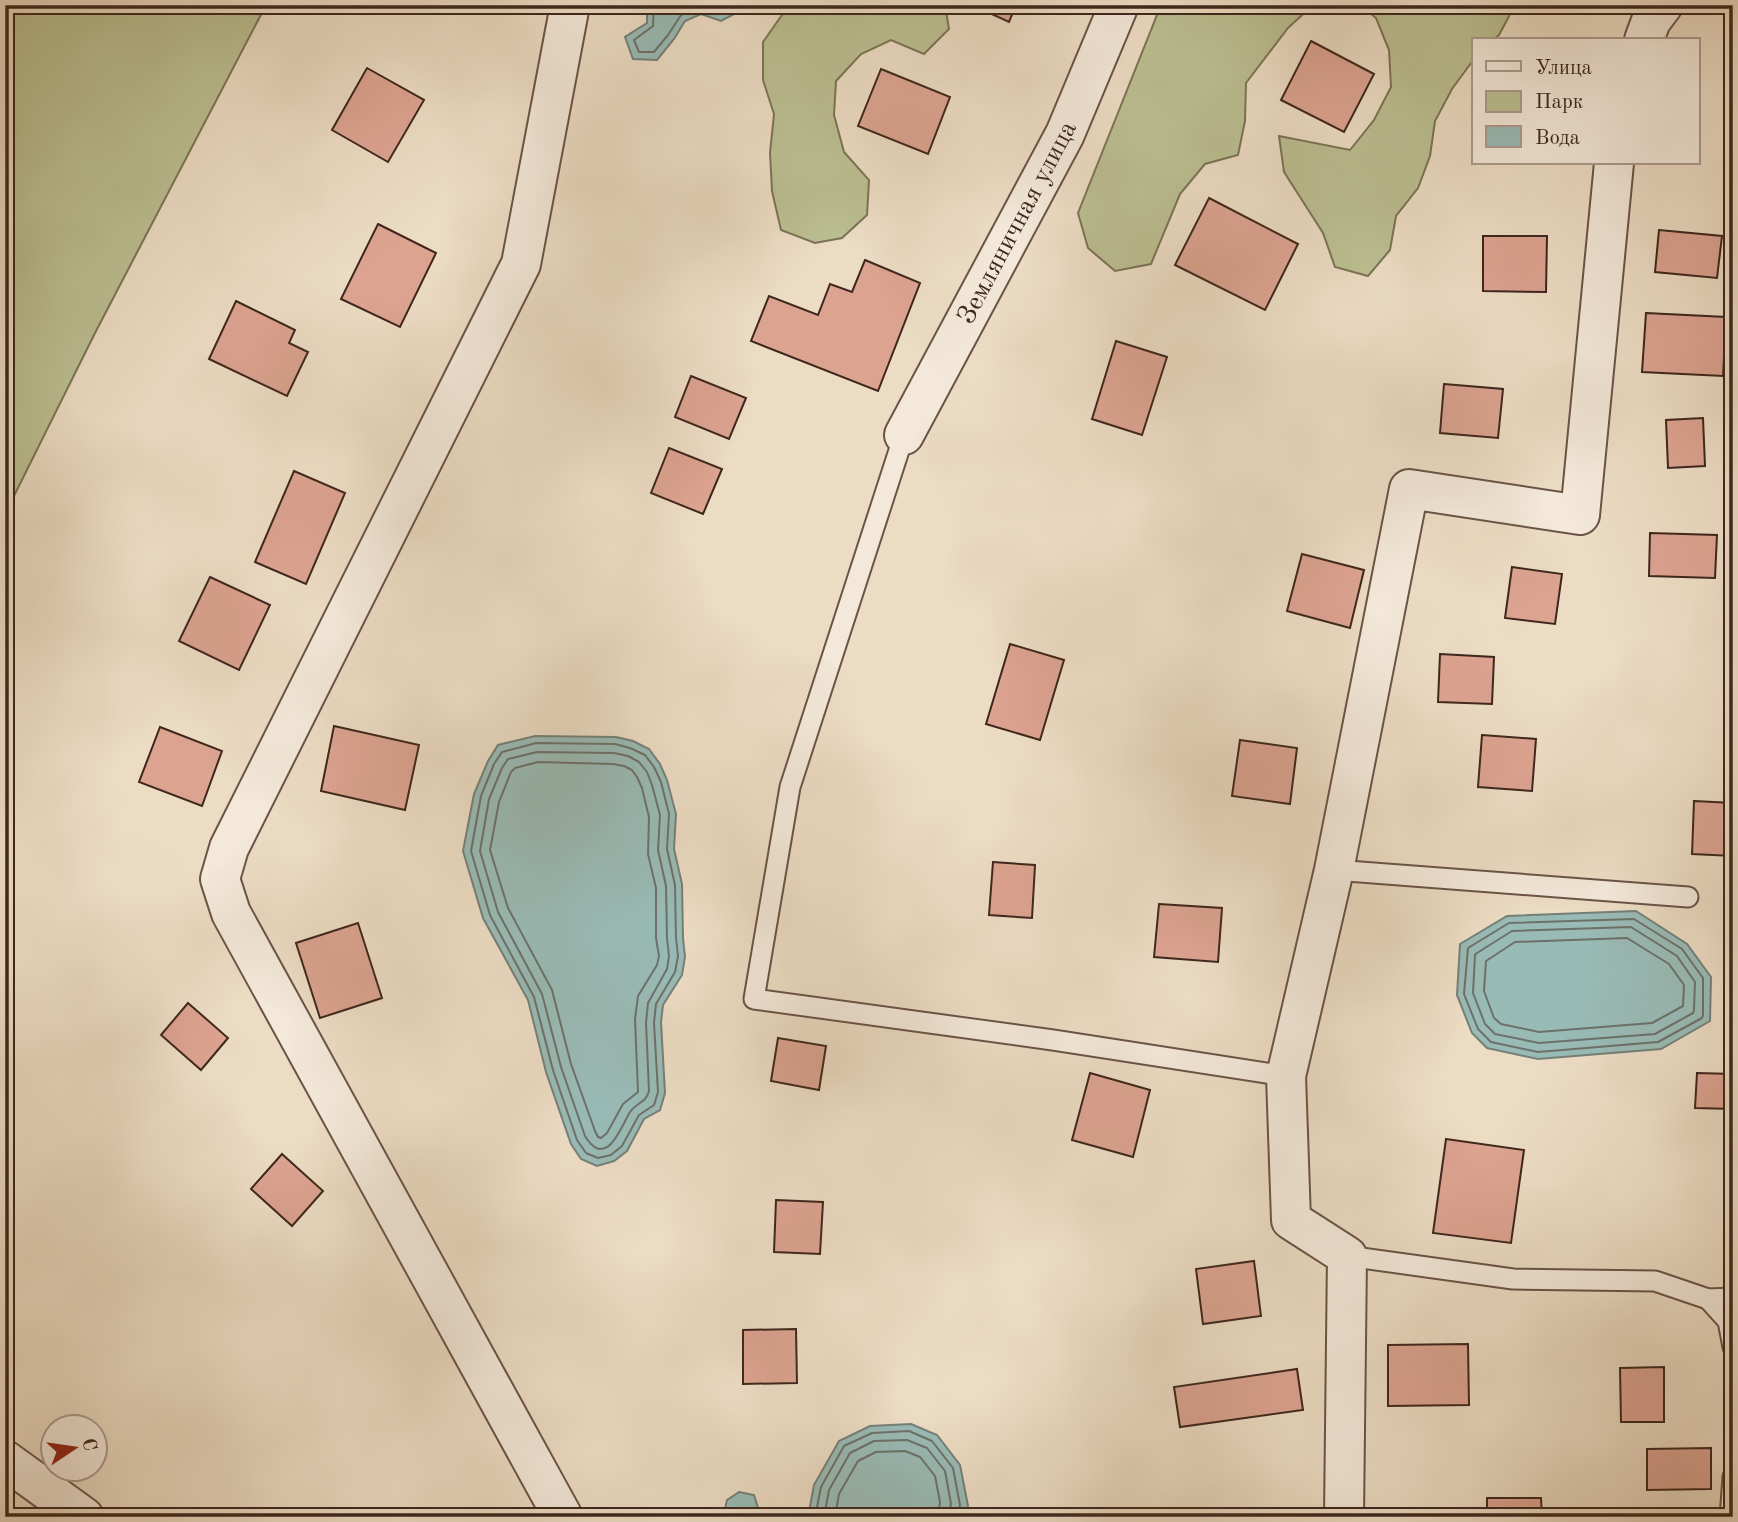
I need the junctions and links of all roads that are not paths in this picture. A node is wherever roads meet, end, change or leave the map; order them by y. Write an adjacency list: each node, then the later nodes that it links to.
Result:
1 (570, 5): 17 (street)
2 (1119, 5): 6 (street, Земляничная улица)
3 (1663, 5): 4 (street)
4 (1645, 38)
5 (1614, 164): 7 (street)
6 (904, 435): 9 (lane)
7 (1334, 870): 8 (lane); 9 (street)
8 (1688, 897)
9 (1286, 1076): 10 (street)
10 (1346, 1255): 12 (lane); 18 (street)
11 (1733, 1298): 12 (lane)
12 (1708, 1299): 13 (lane)
13 (1733, 1347)
14 (5, 1460): 16 (street)
15 (1733, 1476): 19 (lane)
16 (84, 1517)
17 (563, 1517)
18 (1344, 1517)
19 (1730, 1517)

